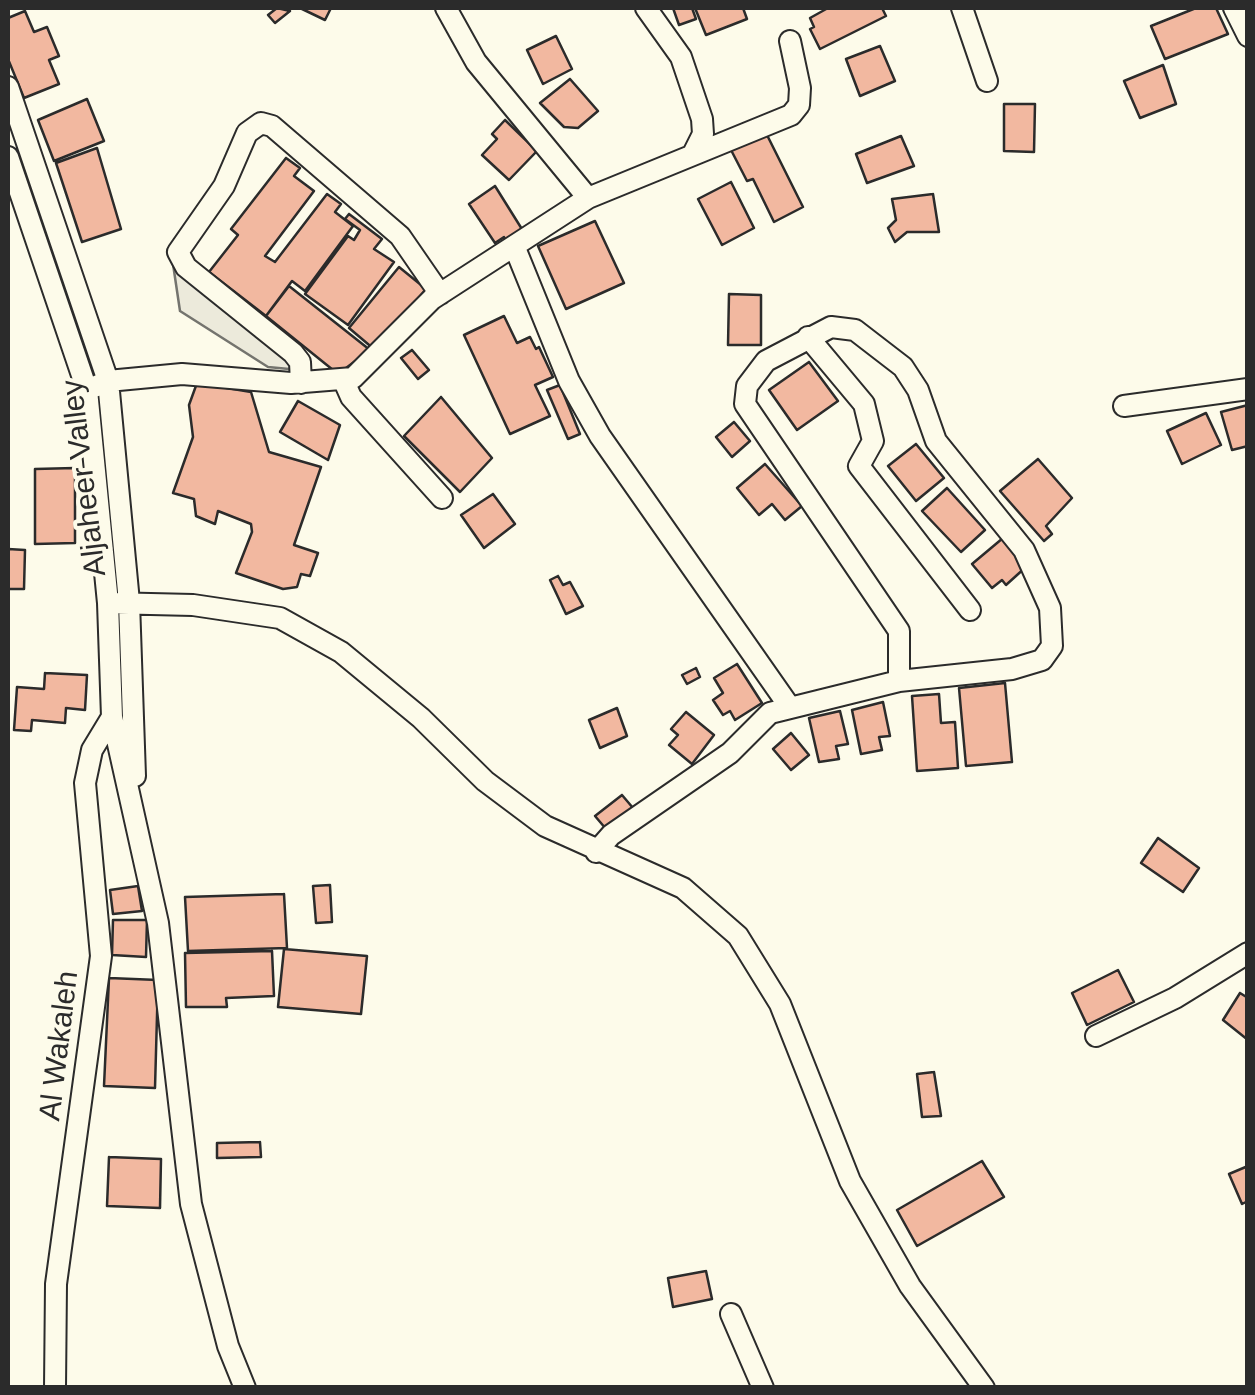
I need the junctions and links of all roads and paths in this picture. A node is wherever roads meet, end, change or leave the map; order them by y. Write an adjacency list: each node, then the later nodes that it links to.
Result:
1 (446, 8): 11 (street)
2 (646, 8): 9 (street)
3 (962, 8): 7 (street)
4 (1234, 8): 5 (street)
5 (1248, 36)
6 (790, 41): 9 (street)
7 (987, 81)
8 (8, 87): 16 (street, Aljaheer Valley)
9 (694, 152): 11 (street)
10 (8, 157): 19 (street, Aljaheer Valley)
11 (588, 198): 12 (street)
12 (515, 248): 13 (street); 25 (street)
13 (440, 294): 15 (street); 17 (street)
14 (808, 337): 23 (street); 24 (street); 24 (street)
15 (343, 379): 17 (street); 21 (street)
16 (108, 381): 17 (street); 19 (street); 22 (street, Aljaheer Valley)
17 (301, 382)
18 (1248, 389): 20 (street)
19 (87, 390): 22 (street, Aljaheer Valley)
20 (1124, 406)
21 (442, 498)
22 (119, 603): 26 (street, Aljaheer Valley); 27 (street, Aljaheer Valley); 28 (street)
23 (970, 610)
24 (899, 681): 25 (street)
25 (790, 706): 28 (street)
26 (112, 717): 27 (street, Aljaheer Valley); 32 (street, Al Wakaleh)
27 (136, 818): 33 (street, Aljaheer Valley)
28 (596, 852): 35 (street)
29 (1248, 953): 30 (street)
30 (1096, 1036)
31 (731, 1314): 34 (street)
32 (55, 1388)
33 (244, 1388)
34 (763, 1388)
35 (984, 1388)

